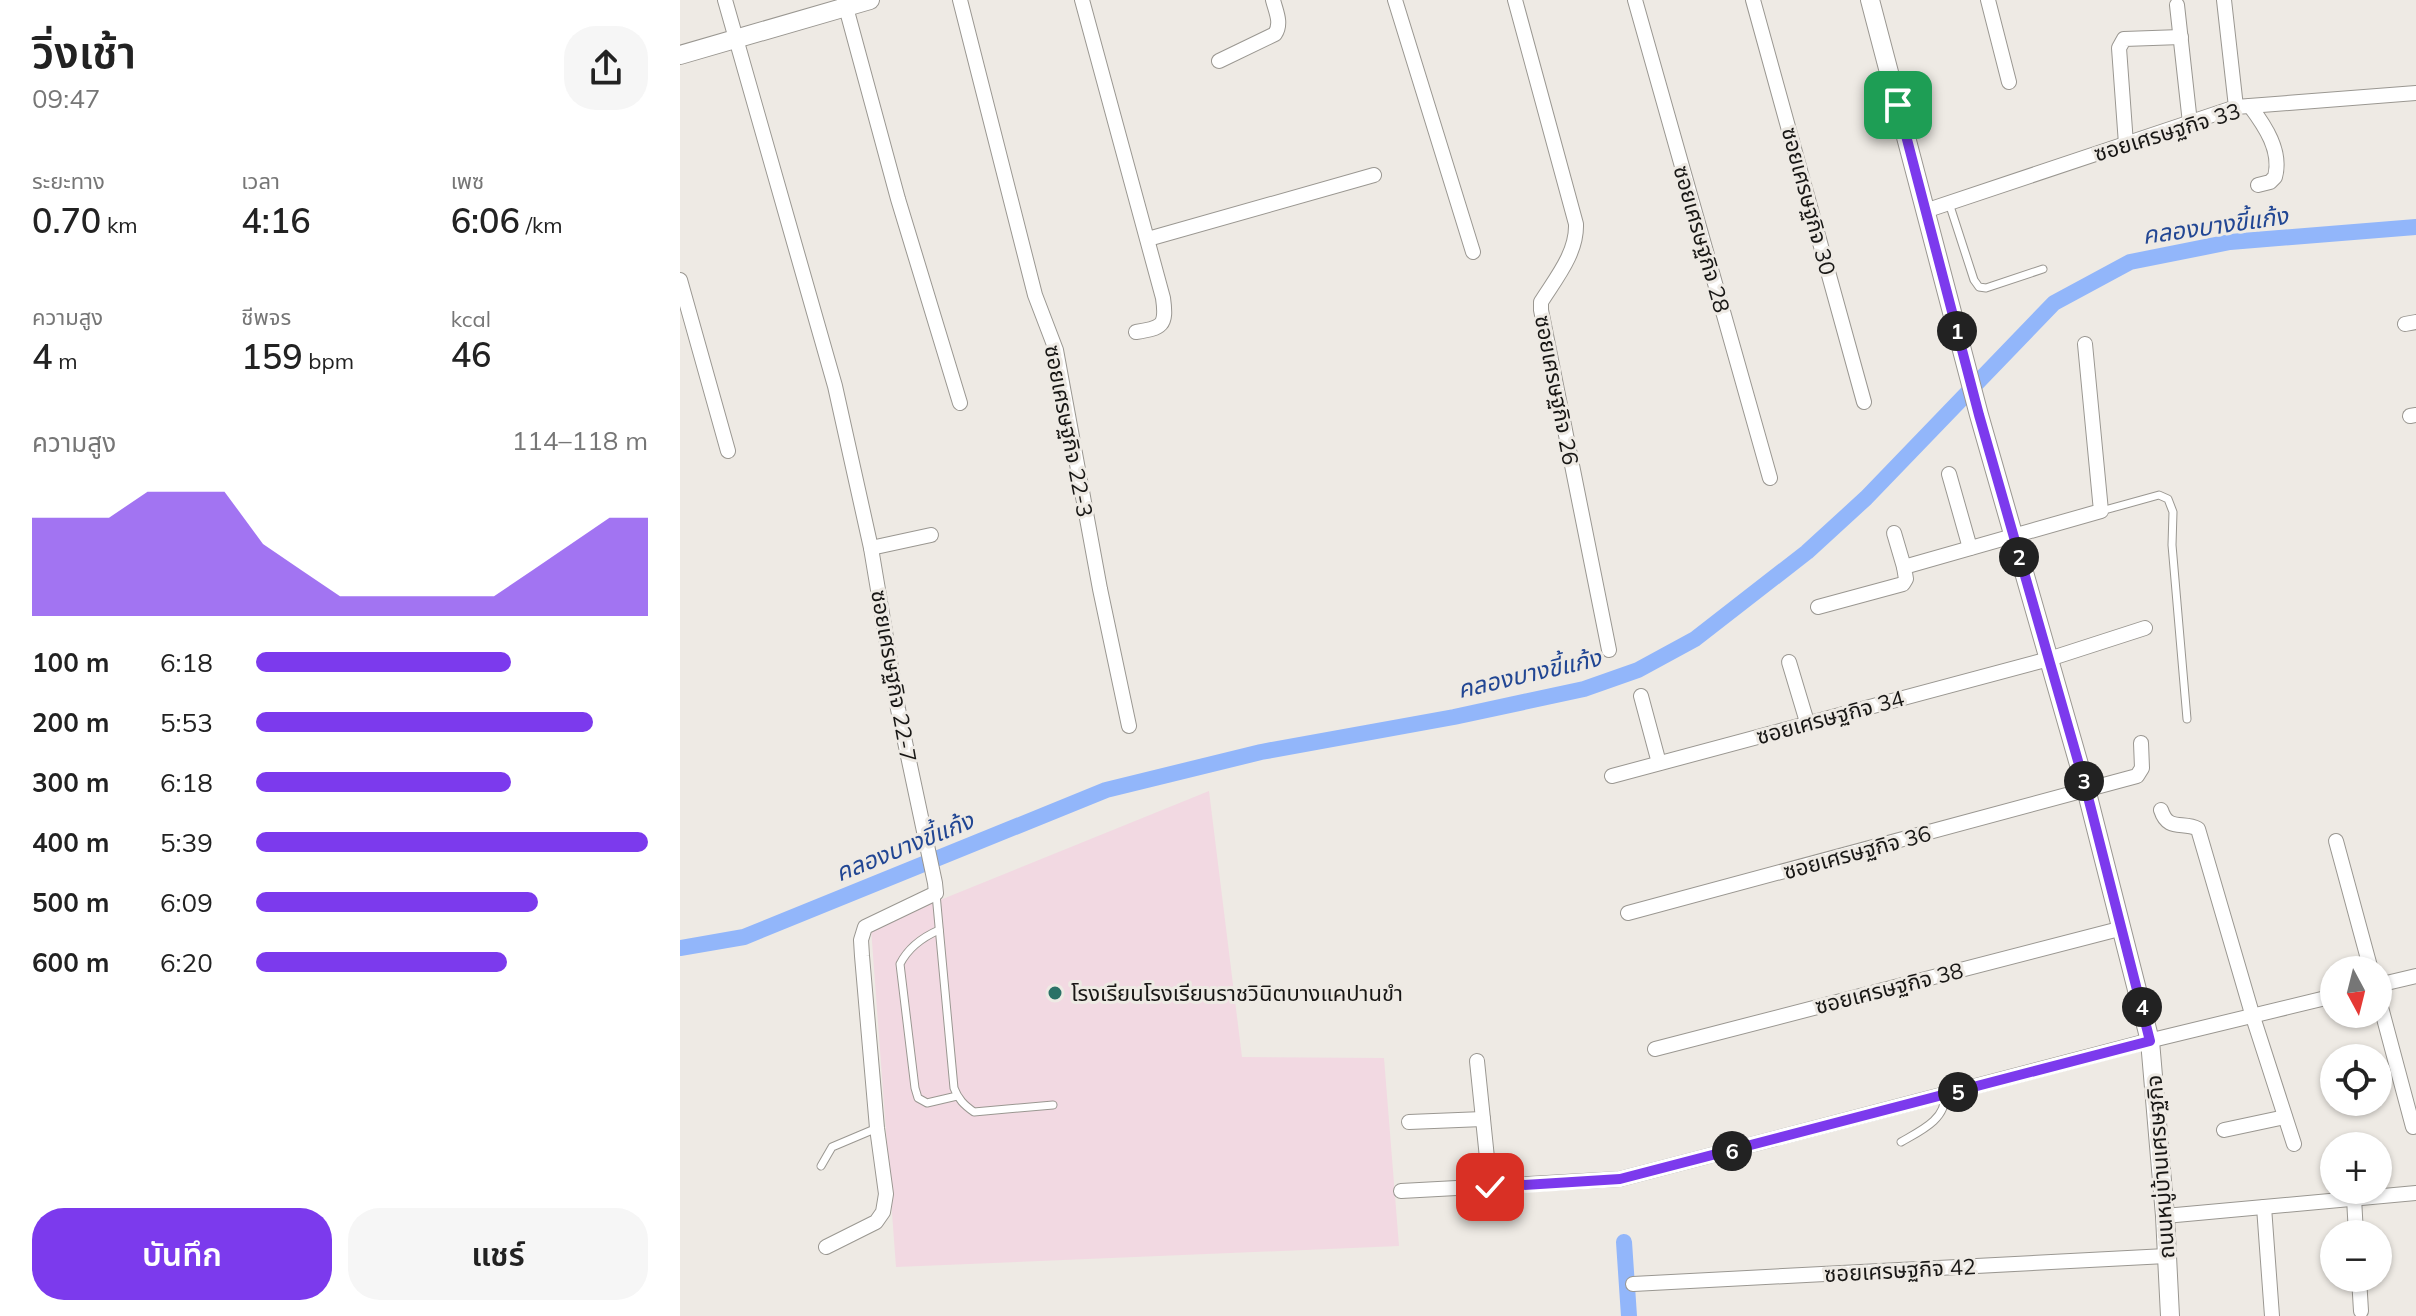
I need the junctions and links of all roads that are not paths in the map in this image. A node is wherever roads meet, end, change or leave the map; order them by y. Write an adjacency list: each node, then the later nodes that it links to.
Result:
1 (725, 0): 16 (street, ซอยเศรษฐกิจ 22-7)
2 (870, 0): 13 (street)
3 (960, 0): 54 (street, ซอยเศรษฐกิจ 22-3)
4 (1082, 0): 28 (street)
5 (1273, 0): 18 (street)
6 (1395, 0): 29 (street)
7 (1515, 0): 48 (street, ซอยเศรษฐกิจ 26)
8 (1635, 0): 38 (street, ซอยเศรษฐกิจ 28)
9 (1753, 0): 34 (street, ซอยเศรษฐกิจ 30)
10 (1870, 0): 27 (street, ถนนหมู่บ้านเศรษฐกิจ)
11 (1988, 0): 19 (street)
12 (2224, 0): 21 (street)
13 (845, 4): 16 (street); 35 (street)
14 (2177, 5): 15 (street)
15 (2181, 37): 22 (street); 23 (street)
16 (737, 40): 17 (street); 43 (street, ซอยเศรษฐกิจ 22-7)
17 (680, 55)
18 (1219, 61)
19 (2009, 82)
20 (2416, 93): 21 (street, ซอยเศรษฐกิจ 33)
21 (2243, 107): 22 (street, ซอยเศรษฐกิจ 33); 25 (street)
22 (2190, 123): 23 (street, ซอยเศรษฐกิจ 33)
23 (2126, 144): 26 (street, ซอยเศรษฐกิจ 33)
24 (1374, 175): 28 (street)
25 (2258, 185)
26 (1948, 201): 27 (street, ซอยเศรษฐกิจ 33); 30 (lane)
27 (1925, 211): 42 (street, ถนนหมู่บ้านเศรษฐกิจ)
28 (1148, 239): 32 (street)
29 (1473, 252)
30 (2043, 269)
31 (680, 280): 36 (street)
32 (1136, 332)
33 (2085, 344): 39 (street)
34 (1864, 402)
35 (960, 403)
36 (728, 451)
37 (1949, 474): 44 (street)
38 (1770, 478)
39 (2101, 511): 42 (street); 52 (lane)
40 (1894, 533): 45 (street)
41 (931, 535): 43 (street)
42 (2013, 537): 44 (street); 49 (street, ถนนหมู่บ้านเศรษฐกิจ)
43 (871, 548): 61 (street, ซอยเศรษฐกิจ 22-7)
44 (1970, 548): 45 (street)
45 (1904, 567): 46 (street)
46 (1818, 607)
47 (2145, 628): 49 (street, ซอยเศรษฐกิจ 34)
48 (1609, 650)
49 (2049, 659): 53 (street, ซอยเศรษฐกิจ 34); 58 (street, ถนนหมู่บ้านเศรษฐกิจ)
50 (1789, 662): 53 (street)
51 (1641, 696): 56 (street)
52 (2187, 719)
53 (1807, 722): 56 (street, ซอยเศรษฐกิจ 34)
54 (1129, 726)
55 (2141, 743): 58 (street, ซอยเศรษฐกิจ 36)
56 (1659, 763): 57 (street, ซอยเศรษฐกิจ 34)
57 (1612, 776)
58 (2086, 789): 62 (street, ซอยเศรษฐกิจ 36); 63 (street, ถนนหมู่บ้านเศรษฐกิจ)
59 (2161, 810): 69 (street)
60 (2336, 841): 65 (street)
61 (936, 888): 64 (lane); 81 (street)
62 (1628, 913)
63 (2123, 928): 71 (street, ถนนหมู่บ้านเศรษฐกิจ); 72 (street, ซอยเศรษฐกิจ 38)
64 (939, 930): 75 (lane); 75 (lane)
65 (2367, 956)
66 (2416, 976): 67 (street)
67 (2392, 982)
68 (2320, 1000): 69 (street)
69 (2253, 1017): 71 (street); 77 (street)
70 (2387, 1028): 80 (street)
71 (2150, 1041): 74 (street); 92 (street, ถนนหมู่บ้านเศรษฐกิจ)
72 (1655, 1049)
73 (1477, 1061): 78 (street)
74 (1944, 1095): 83 (lane); 86 (street)
75 (957, 1096): 76 (lane)
76 (1053, 1105)
77 (2285, 1117): 82 (street); 84 (street)
78 (1483, 1119): 79 (street); 86 (street)
79 (1409, 1122)
80 (2413, 1127)
81 (877, 1128): 85 (lane); 93 (street)
82 (2224, 1130)
83 (1901, 1142)
84 (2294, 1144)
85 (821, 1166)
86 (1490, 1187): 87 (street)
87 (1401, 1191)
88 (2416, 1193): 89 (street)
89 (2392, 1195)
90 (2320, 1201): 91 (street)
91 (2264, 1207): 92 (street); 99 (street)
92 (2165, 1216): 94 (street, ถนนหมู่บ้านเศรษฐกิจ)
93 (826, 1247)
94 (2166, 1256): 95 (street, ซอยเศรษฐกิจ 42); 98 (street, ถนนหมู่บ้านเศรษฐกิจ)
95 (1633, 1284)
96 (2360, 1292): 97 (street)
97 (2361, 1311)
98 (2170, 1316)
99 (2272, 1316)

